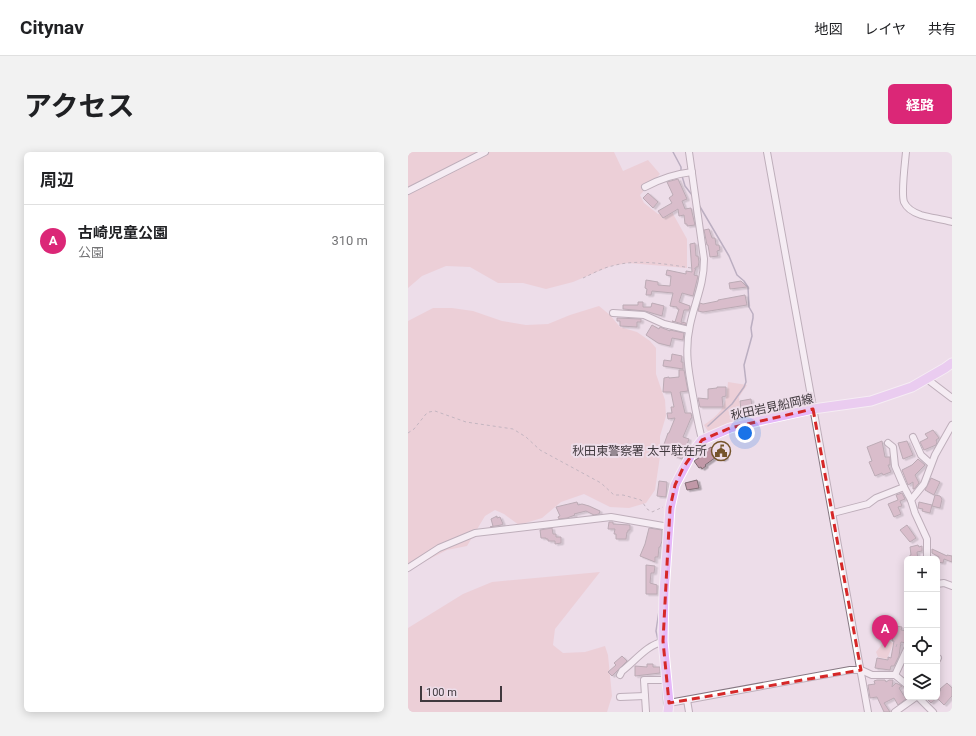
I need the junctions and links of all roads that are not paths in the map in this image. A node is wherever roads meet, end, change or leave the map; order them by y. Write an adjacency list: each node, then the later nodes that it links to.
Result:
1 (486, 152): 7 (street)
2 (689, 152): 5 (street)
3 (767, 152): 14 (street)
4 (906, 152): 8 (street)
5 (685, 173): 6 (street); 10 (street)
6 (645, 187)
7 (408, 191)
8 (952, 222)
9 (613, 313): 10 (street)
10 (689, 330): 17 (street)
11 (952, 363): 12 (main road, 秋田岩見船岡線)
12 (927, 379): 13 (street); 14 (main road, 秋田岩見船岡線)
13 (952, 398)
14 (813, 409): 17 (main road, 秋田岩見船岡線); 22 (street)
15 (952, 425): 19 (street)
16 (913, 437): 19 (street)
17 (702, 440): 23 (main road)
18 (888, 443): 20 (street)
19 (931, 464): 21 (street)
20 (904, 487): 21 (street); 22 (street)
21 (912, 500): 24 (street)
22 (832, 512): 30 (street)
23 (669, 528): 25 (street); 28 (main road)
24 (927, 556)
25 (408, 568)
26 (940, 584): 27 (street)
27 (952, 586)
28 (663, 642): 31 (street); 33 (main road)
29 (904, 656): 32 (street)
30 (860, 670): 32 (street); 37 (street); 43 (street)
31 (620, 675)
32 (895, 675): 34 (street)
33 (667, 680): 35 (street); 40 (main road)
34 (904, 682)
35 (645, 696): 36 (street); 41 (street)
36 (620, 697)
37 (687, 700): 40 (street); 42 (street)
38 (916, 700): 44 (street)
39 (921, 700): 45 (street)
40 (668, 707)
41 (646, 712)
42 (689, 712)
43 (868, 712)
44 (895, 712)
45 (932, 712)

